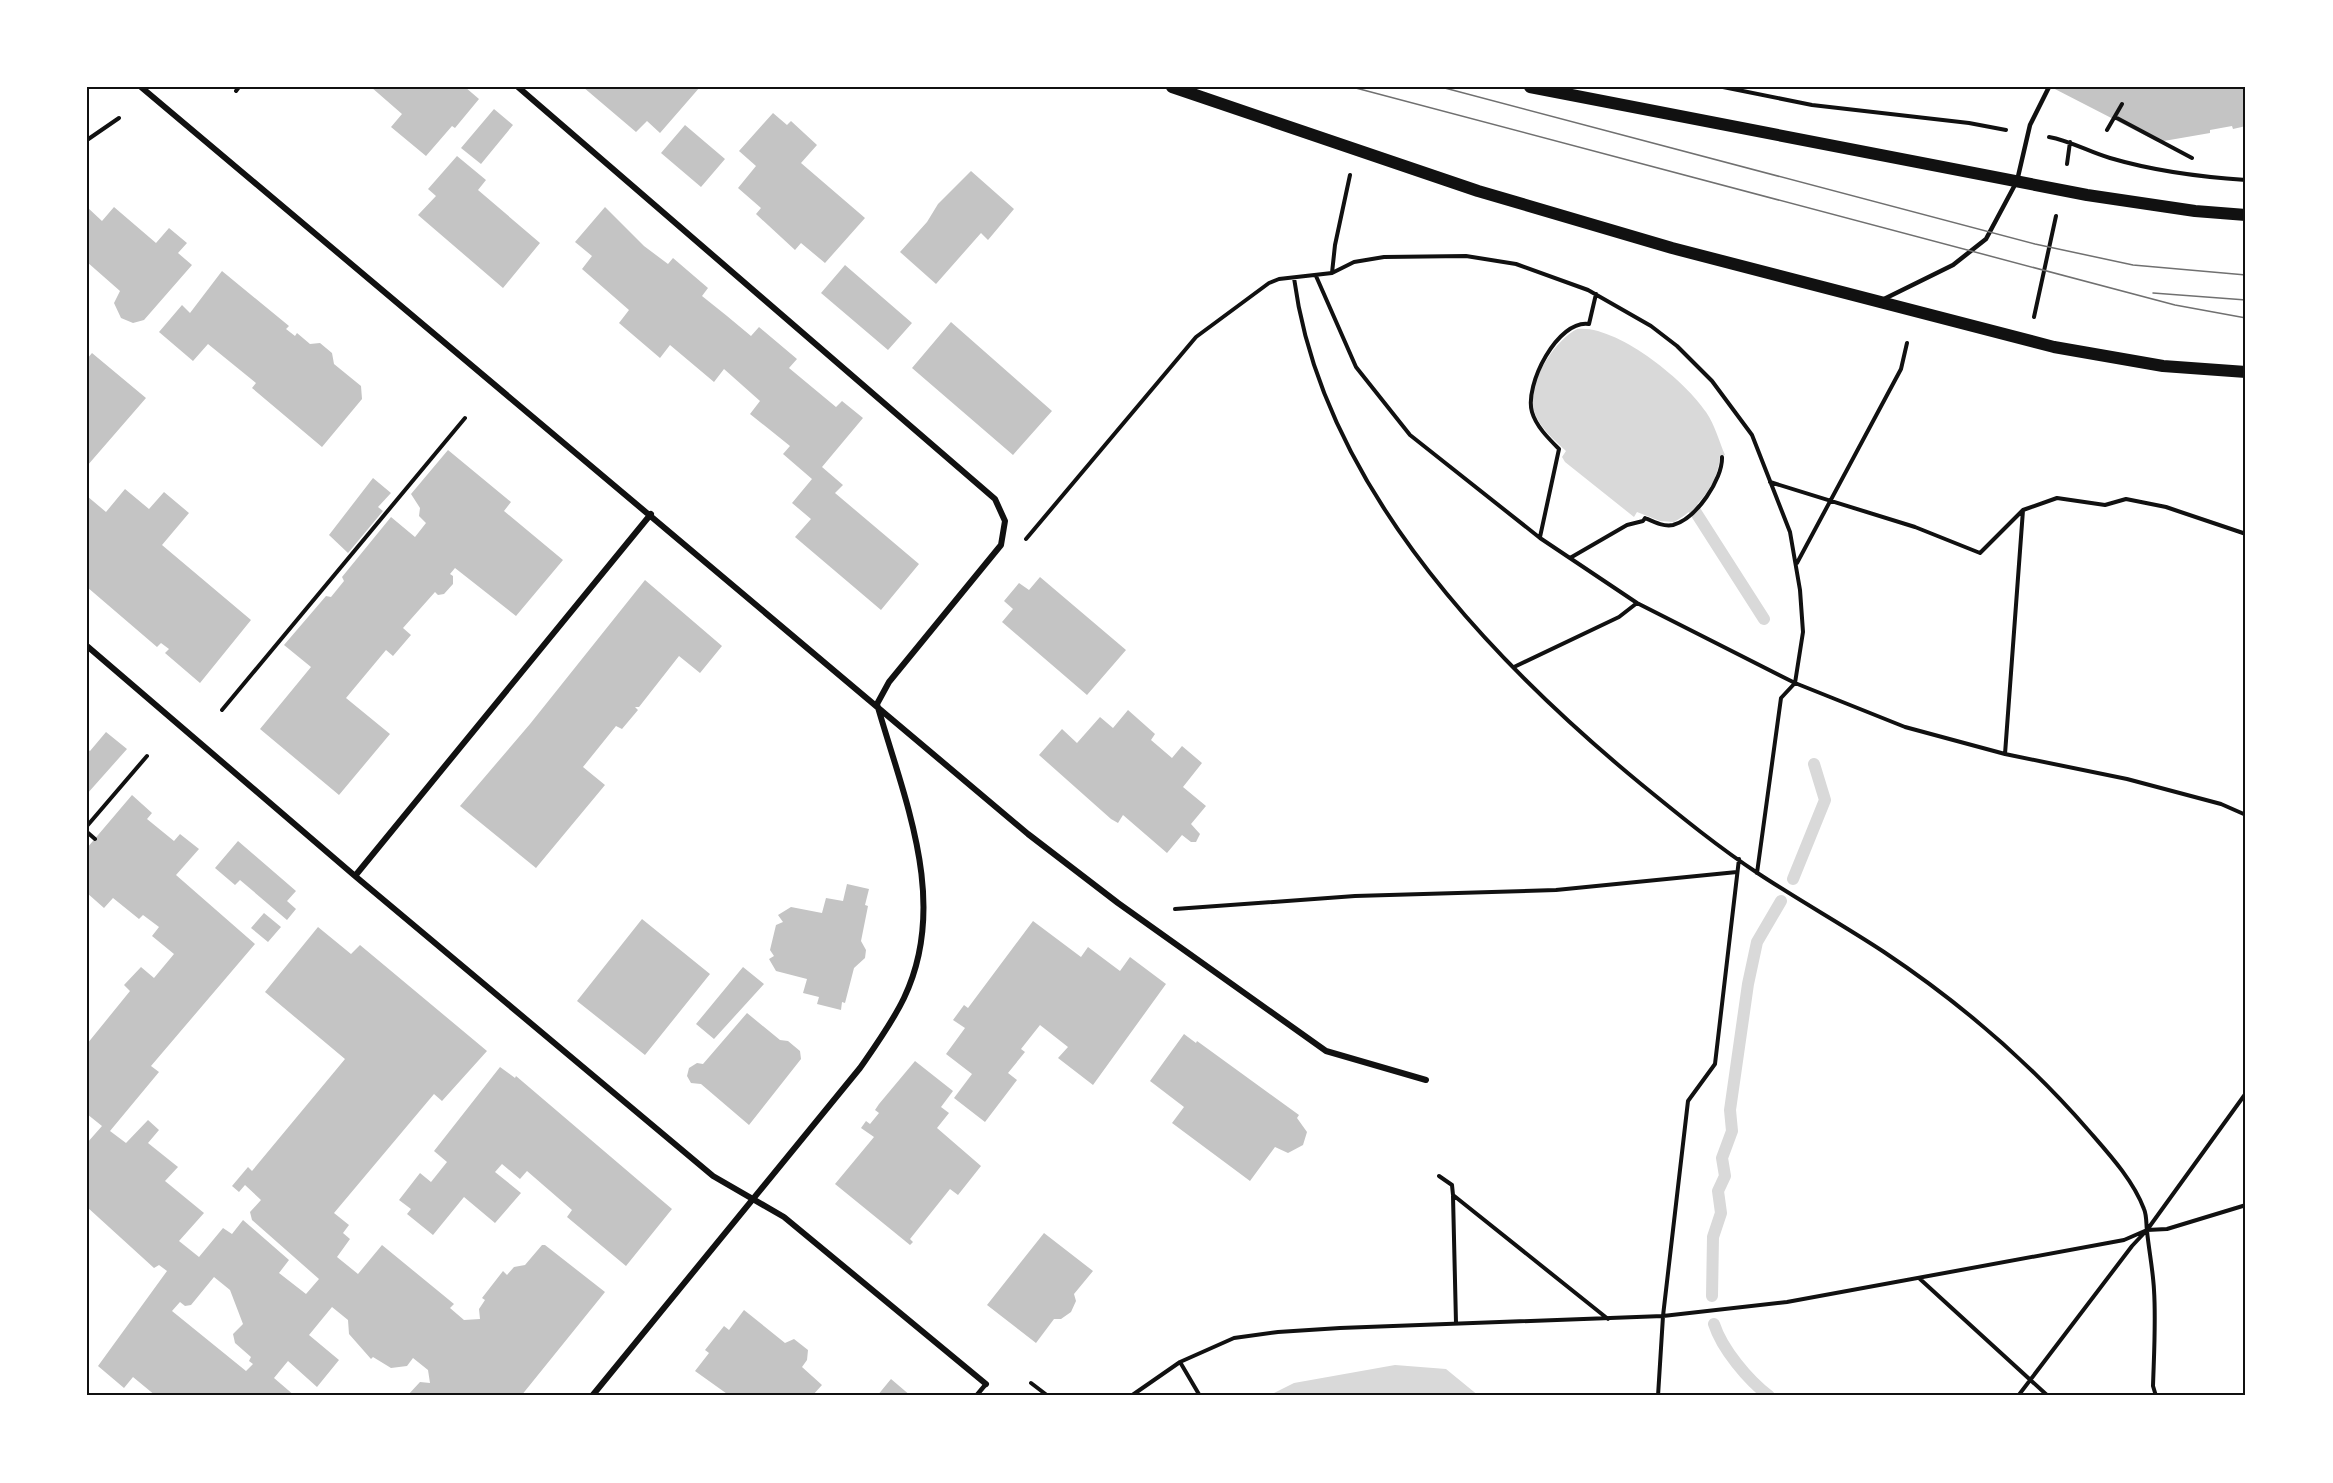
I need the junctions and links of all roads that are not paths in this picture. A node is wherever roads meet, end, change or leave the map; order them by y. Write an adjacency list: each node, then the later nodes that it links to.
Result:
1 (141, 87): 10 (street)
2 (518, 87): 12 (street)
3 (1172, 87): 8 (main road)
4 (1530, 87): 6 (main road)
5 (2049, 87): 6 (lane)
6 (2017, 181): 7 (main road); 8 (lane)
7 (2246, 215)
8 (1877, 302): 9 (main road)
9 (2246, 372)
10 (651, 514): 12 (street); 13 (street)
11 (87, 646): 13 (street)
12 (877, 704): 14 (street); 15 (street)
13 (355, 876): 15 (street)
14 (1426, 1080)
15 (752, 1198): 16 (street); 17 (street)
16 (986, 1384): 18 (lane)
17 (592, 1396)
18 (976, 1396)

